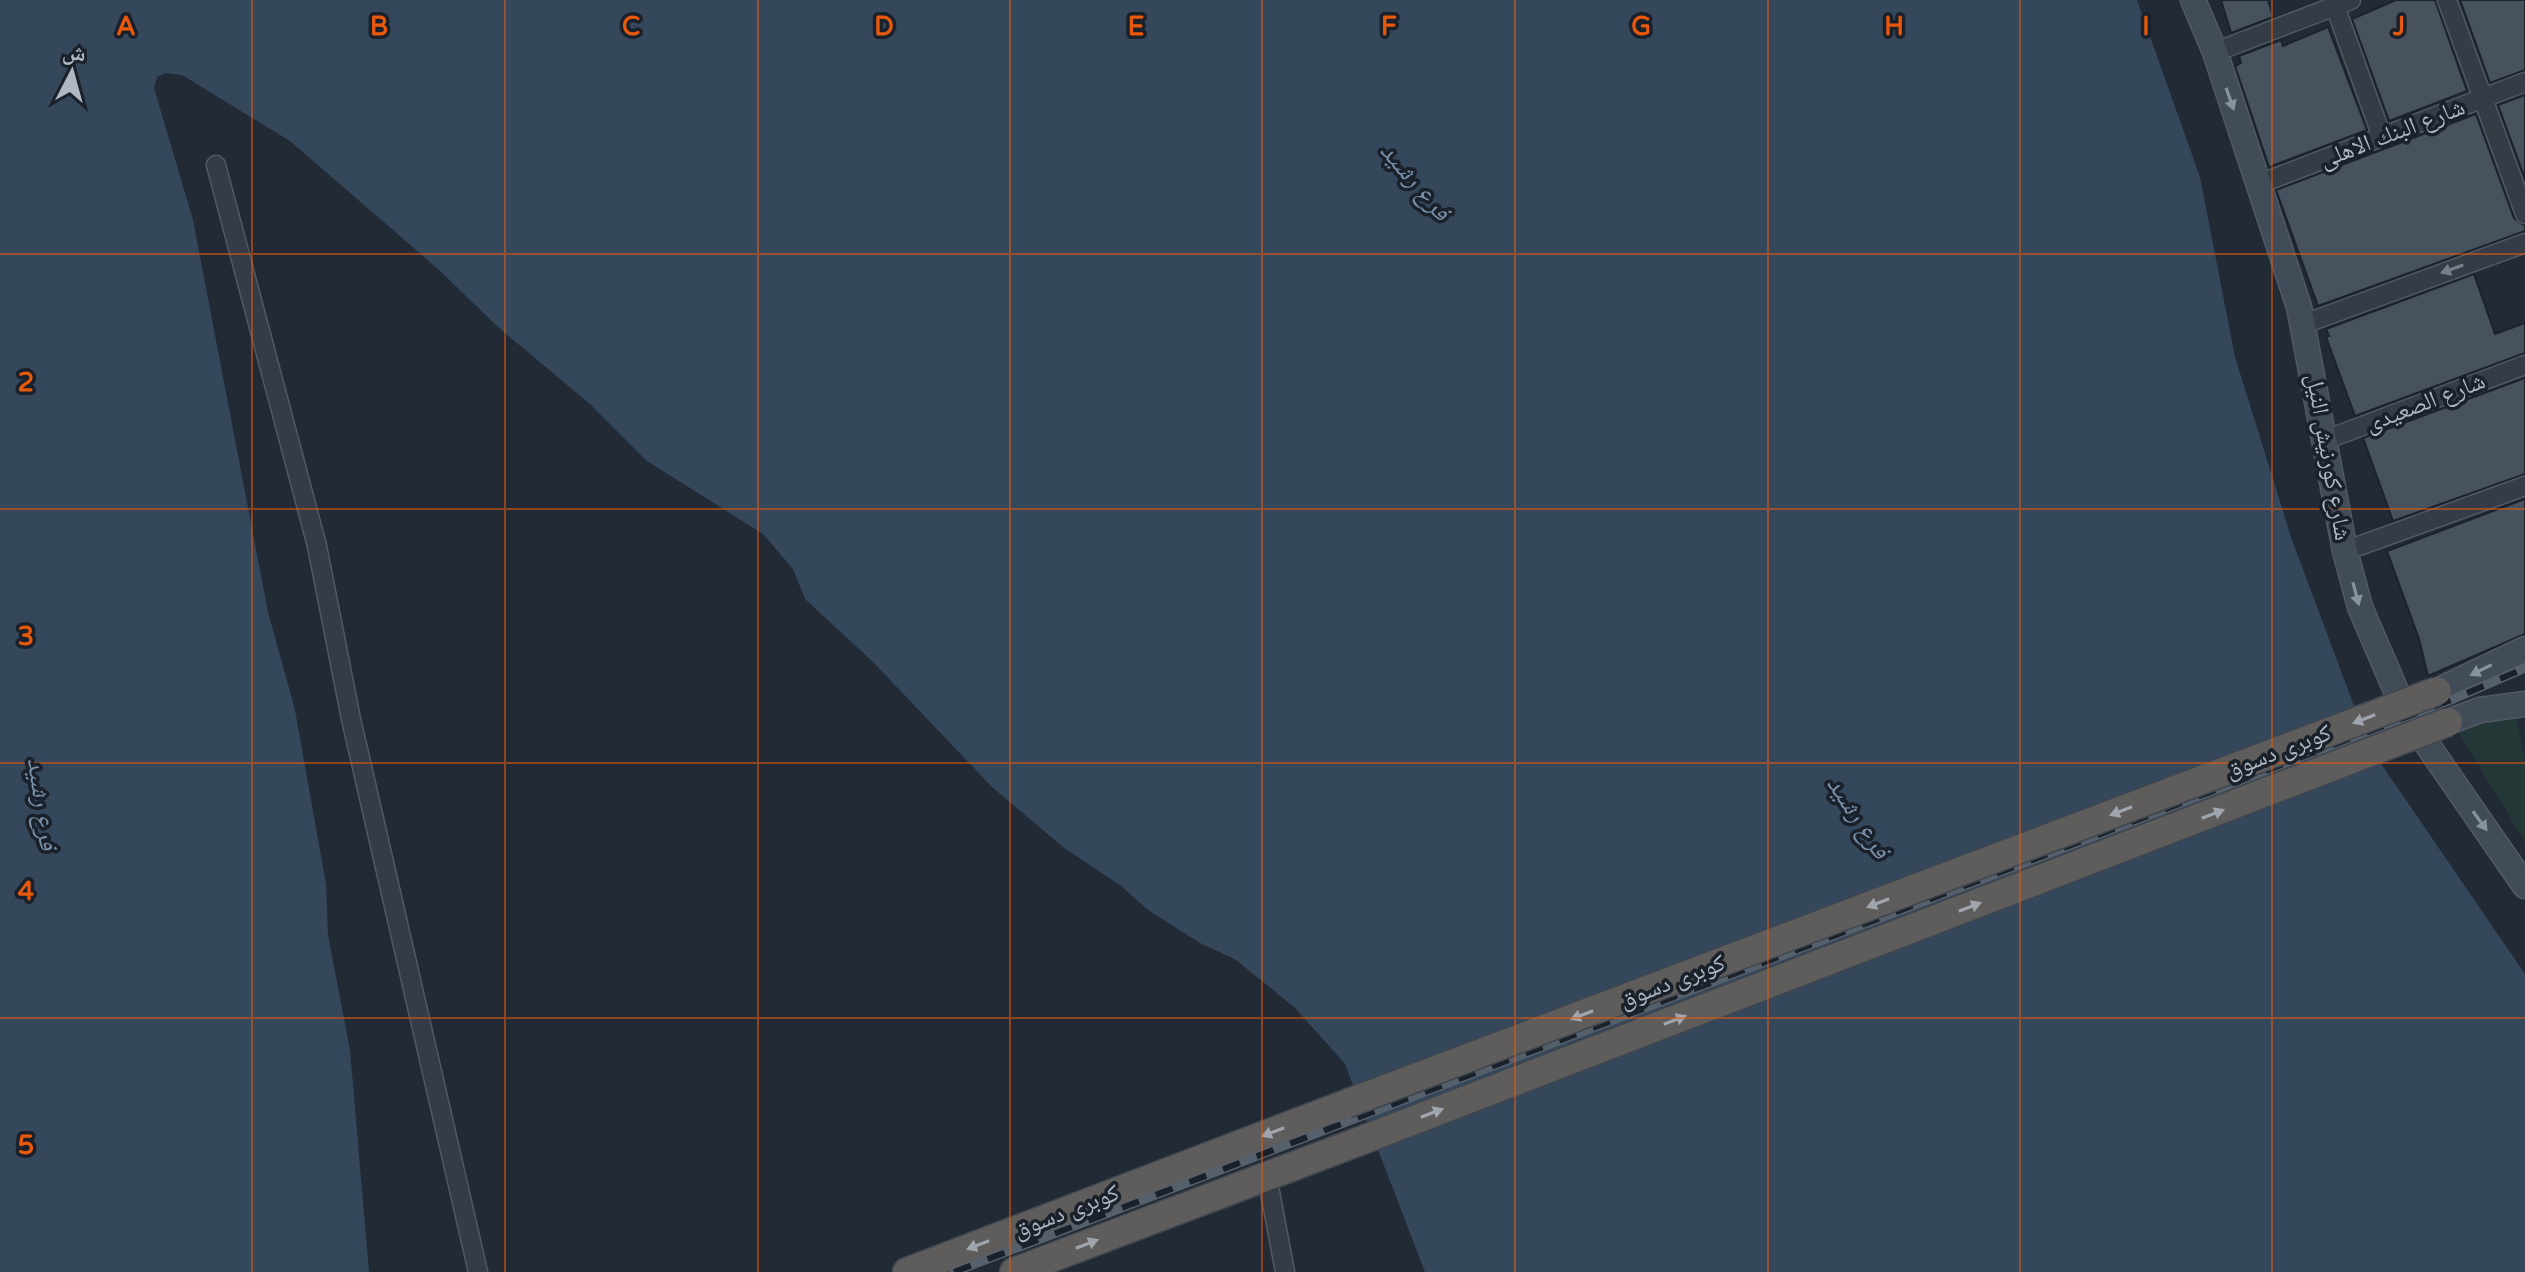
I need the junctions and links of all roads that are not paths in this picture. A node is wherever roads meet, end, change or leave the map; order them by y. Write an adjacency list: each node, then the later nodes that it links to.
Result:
1 (2193, 0): 4 (main road, شارع كورنيش النيل)
2 (2447, 0): 6 (street)
3 (2343, 3): 4 (street); 7 (street)
4 (2215, 52): 9 (main road, شارع كورنيش النيل, one-way to 9)
5 (2525, 82): 6 (street, شارع البنك الاهلى)
6 (2483, 98): 7 (street, شارع البنك الاهلى); 10 (street)
7 (2382, 137): 9 (street, شارع البنك الاهلى)
8 (216, 165): 23 (street)
9 (2259, 184): 12 (main road, شارع كورنيش النيل)
10 (2525, 214)
11 (2525, 243): 12 (street, one-way to 12)
12 (2304, 324): 14 (main road, شارع كورنيش النيل)
13 (2525, 365): 14 (street, شارع الصعيدى)
14 (2325, 440): 16 (main road, شارع كورنيش النيل)
15 (2525, 486): 16 (street)
16 (2345, 551): 21 (main road, شارع كورنيش النيل, one-way to 21)
17 (2525, 649): 18 (main road, one-way to 18)
18 (2437, 691): 24 (highway, كوبرى دسوق, one-way to 24, bridge)
19 (2525, 704): 20 (main road)
20 (2448, 722): 22 (highway, كوبرى دسوق, one-way to 20, bridge)
21 (2525, 886)
22 (1267, 1176): 25 (highway, كوبرى دسوق, one-way to 22); 26 (street)
23 (478, 1272)
24 (907, 1272)
25 (1014, 1272)
26 (1285, 1272)

